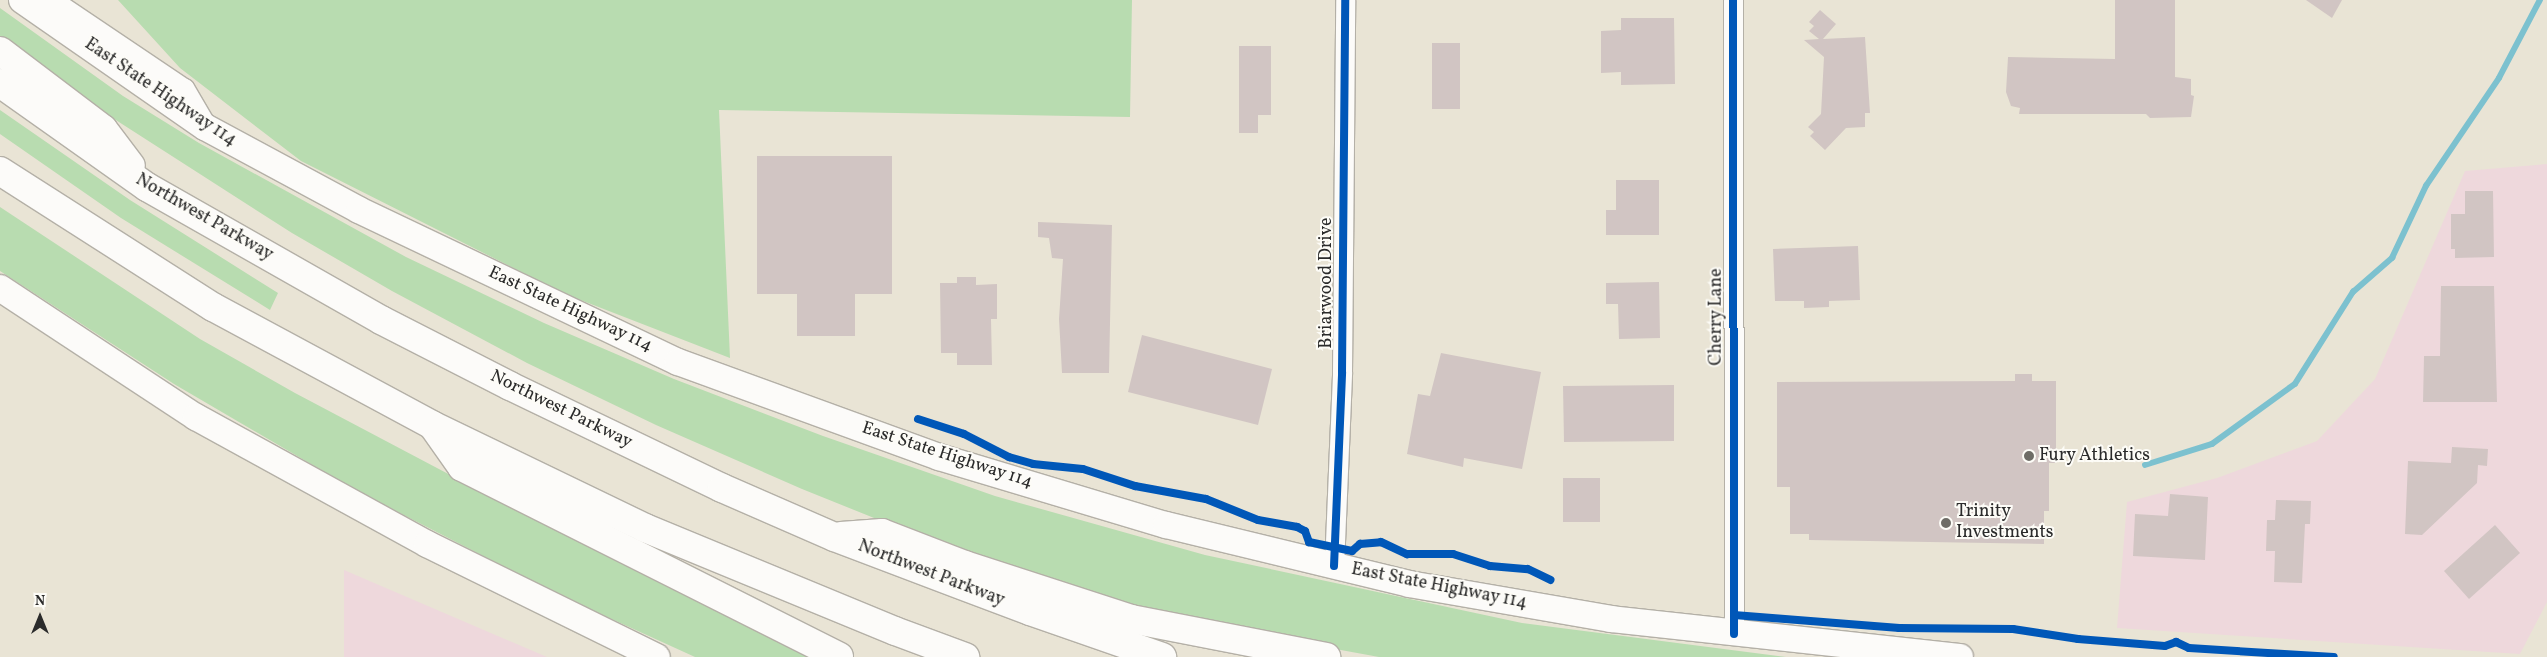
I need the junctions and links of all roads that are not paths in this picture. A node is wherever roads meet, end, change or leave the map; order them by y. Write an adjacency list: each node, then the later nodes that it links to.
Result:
1 (22, 0): 7 (main road, East State Highway 114)
2 (50, 0): 7 (street)
3 (1345, 0): 13 (street, Briarwood Drive)
4 (1733, 0): 14 (street, Cherry Lane)
5 (0, 51): 9 (highway)
6 (0, 83): 9 (highway, Northwest Parkway)
7 (205, 127): 13 (main road, East State Highway 114)
8 (0, 171): 11 (highway)
9 (147, 188): 12 (highway, Northwest Parkway)
10 (0, 288): 15 (main road)
11 (432, 425): 16 (highway); 17 (highway)
12 (834, 537): 18 (highway, Northwest Parkway); 19 (highway)
13 (1334, 566): 14 (main road, East State Highway 114)
14 (1734, 634): 20 (main road, East State Highway 114)
15 (657, 657)
16 (839, 657)
17 (965, 657)
18 (1162, 657)
19 (1326, 657)
20 (1960, 657)

